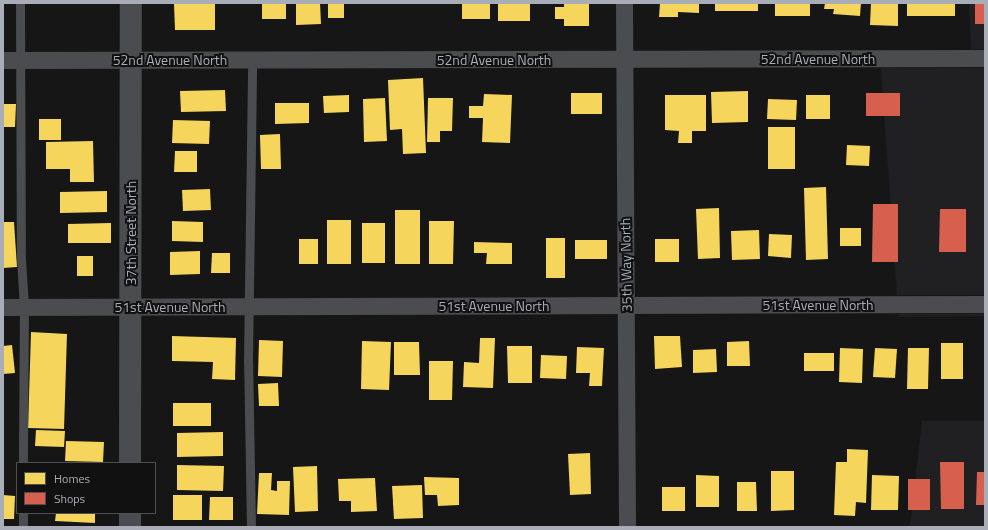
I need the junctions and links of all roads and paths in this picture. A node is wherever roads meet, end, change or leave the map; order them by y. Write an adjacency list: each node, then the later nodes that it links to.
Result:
1 (20, 3): 6 (lane)
2 (131, 3): 7 (street, 37th Street North)
3 (624, 3): 9 (street, 35th Way North)
4 (985, 58): 9 (street, 52nd Avenue North)
5 (3, 60): 6 (street, 52nd Avenue North)
6 (22, 60): 7 (street, 52nd Avenue North); 14 (lane)
7 (131, 60): 8 (street, 52nd Avenue North); 15 (street, 37th Street North)
8 (252, 60): 9 (street, 52nd Avenue North); 11 (lane)
9 (623, 60): 12 (street, 35th Way North)
10 (985, 304): 12 (street, 51st Avenue North)
11 (249, 306): 12 (street, 51st Avenue North); 15 (street, 51st Avenue North); 22 (lane)
12 (626, 306): 23 (street, 35th Way North)
13 (3, 307): 14 (street, 51st Avenue North)
14 (24, 307): 15 (street, 51st Avenue North); 16 (lane)
15 (131, 307): 17 (street, 37th Street North)
16 (23, 462)
17 (130, 462)
18 (23, 514): 20 (lane)
19 (130, 514): 21 (street)
20 (23, 527)
21 (130, 527)
22 (251, 527)
23 (627, 527)

